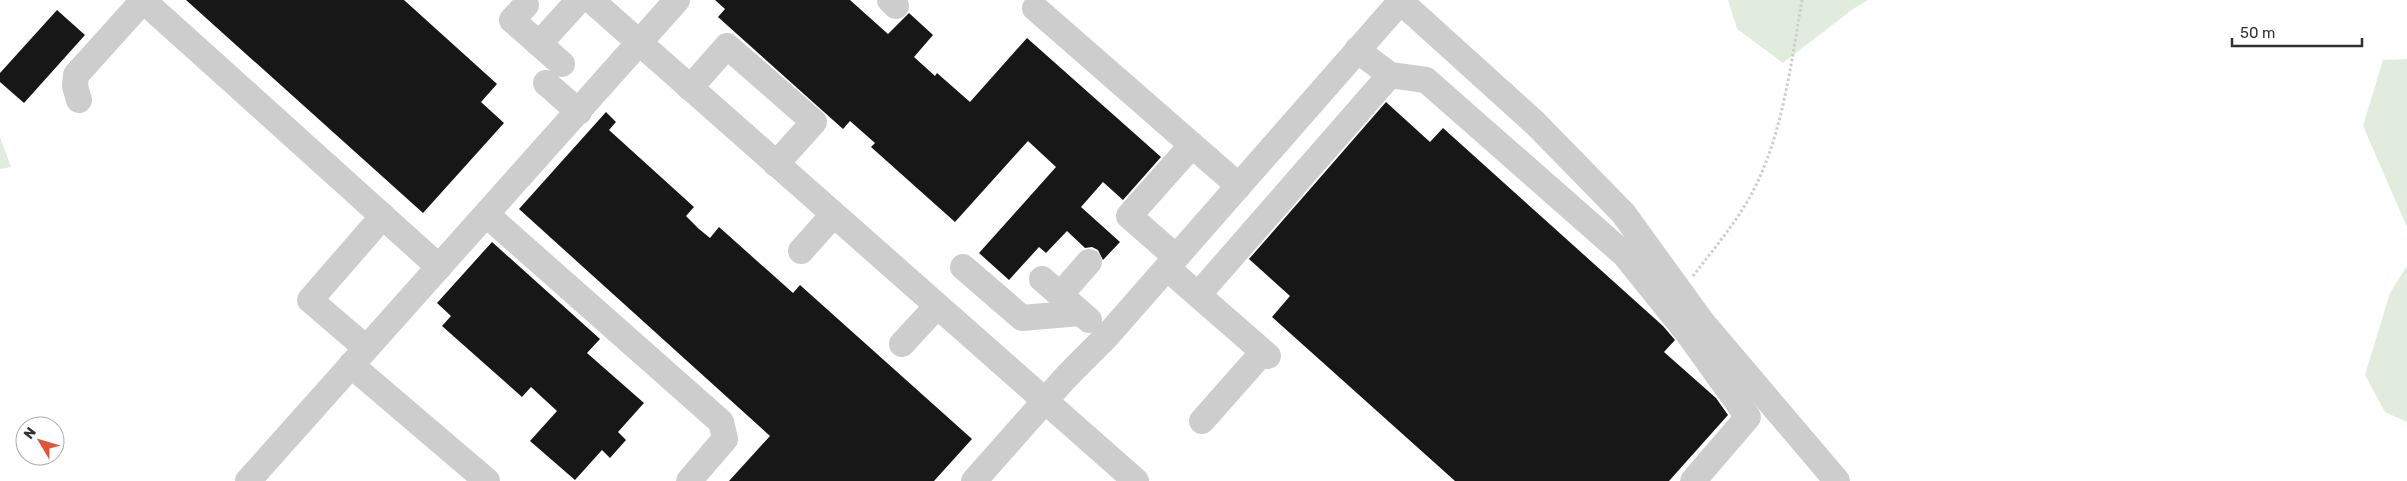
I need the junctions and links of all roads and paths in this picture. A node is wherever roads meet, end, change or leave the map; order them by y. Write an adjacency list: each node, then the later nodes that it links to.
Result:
1 (579, 0): 9 (street)
2 (591, 0): 8 (street)
3 (677, 0): 8 (street)
4 (1802, 0): 26 (path)
5 (1399, 1): 10 (street); 26 (street)
6 (526, 5): 9 (street)
7 (1035, 8): 15 (street)
8 (640, 43): 12 (street); 14 (street)
9 (539, 44): 14 (street)
10 (1357, 50): 11 (street); 17 (street)
11 (1390, 75): 27 (street); 40 (street)
12 (690, 88): 16 (street); 16 (street)
13 (80, 100): 19 (street)
14 (579, 112): 18 (street)
15 (1192, 145): 17 (street); 23 (street)
16 (776, 164): 20 (street)
17 (1239, 186): 23 (street)
18 (487, 215): 24 (street); 37 (street)
19 (383, 216): 24 (street); 32 (street)
20 (833, 216): 21 (street); 28 (street)
21 (800, 251)
22 (1089, 262): 29 (street)
23 (1172, 263): 27 (street); 30 (street)
24 (439, 267): 32 (street)
25 (963, 267): 29 (street)
26 (1681, 293): 41 (street)
27 (1198, 295): 34 (street)
28 (937, 306): 31 (street); 33 (street)
29 (1080, 313): 30 (street)
30 (1107, 336): 33 (street)
31 (902, 344)
32 (358, 356): 35 (street); 36 (street)
33 (1045, 401): 38 (street); 39 (street)
34 (1202, 420)
35 (248, 481)
36 (487, 481)
37 (689, 481)
38 (974, 481)
39 (1136, 481)
40 (1694, 481)
41 (1837, 481)

